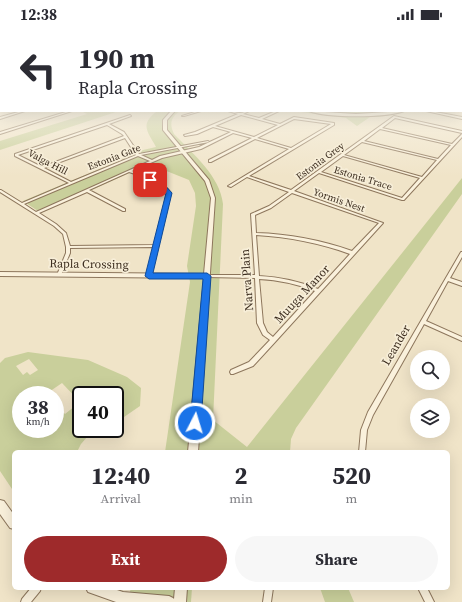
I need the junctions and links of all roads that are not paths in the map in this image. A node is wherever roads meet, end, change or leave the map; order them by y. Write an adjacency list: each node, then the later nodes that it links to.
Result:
1 (33, 123): 16 (street)
2 (110, 123): 10 (street)
3 (165, 123): 25 (street)
4 (220, 123): 12 (street)
5 (273, 123): 11 (street)
6 (285, 123): 11 (street)
7 (325, 123): 24 (street)
8 (387, 123): 13 (street, Estonia Grey)
9 (421, 123): 15 (street, Estonia Grey)
10 (107, 124): 19 (street); 31 (street, Valga Hill)
11 (281, 125): 20 (street)
12 (213, 126): 14 (street); 17 (street)
13 (380, 128): 22 (street, Estonia Grey); 23 (street)
14 (233, 132): 20 (street); 21 (street, Estonia Gate)
15 (462, 132)
16 (0, 133)
17 (185, 135)
18 (462, 136): 23 (street)
19 (126, 137): 26 (street); 31 (street)
20 (254, 138): 24 (street); 30 (street)
21 (216, 140): 25 (street, Estonia Gate); 25 (street, Estonia Gate)
22 (362, 141): 27 (street, Estonia Grey); 28 (street)
23 (453, 145): 28 (street)
24 (291, 149): 34 (street)
25 (180, 150): 26 (street, Estonia Gate); 29 (street); 54 (street)
26 (138, 155): 29 (street); 36 (street, Estonia Gate)
27 (342, 156): 33 (street, Estonia Grey); 35 (street)
28 (439, 160): 35 (street)
29 (152, 161): 32 (street)
30 (210, 161)
31 (42, 168): 36 (street, Valga Hill)
32 (129, 171): 38 (street); 47 (street)
33 (318, 172): 35 (street, Estonia Trace); 40 (street, Estonia Grey)
34 (246, 176): 37 (street); 40 (street, Yormis Nest)
35 (423, 178)
36 (72, 183): 41 (street, Estonia Gate)
37 (230, 186)
38 (86, 190): 42 (street); 43 (street)
39 (0, 191): 41 (street)
40 (291, 192): 44 (street, Estonia Grey); 45 (street, Yormis Nest)
41 (22, 204): 43 (street)
42 (124, 210)
43 (36, 213): 48 (street)
44 (253, 214): 46 (street, Narva Plain)
45 (381, 223): 49 (street, Muuga Manor)
46 (255, 234): 49 (street); 55 (street, Narva Plain)
47 (156, 246): 48 (street); 53 (street)
48 (68, 247): 52 (street)
49 (353, 253): 58 (street, Muuga Manor)
50 (462, 253): 56 (street, Leander)
51 (0, 274): 52 (street, Rapla Crossing)
52 (59, 275): 53 (street, Rapla Crossing)
53 (149, 276): 54 (street, Rapla Crossing)
54 (207, 276): 55 (street, Rapla Crossing); 63 (street)
55 (257, 276): 58 (street, Rapla Crossing); 60 (street, Narva Plain)
56 (447, 279): 57 (street); 59 (street, Leander)
57 (462, 284)
58 (319, 291): 60 (street, Muuga Manor)
59 (423, 322): 61 (street); 64 (street, Leander)
60 (274, 340): 62 (street, Muuga Manor)
61 (462, 340)
62 (233, 372)
63 (193, 450)
64 (362, 450)
65 (0, 505): 66 (street)
66 (12, 521)
67 (35, 590): 72 (street)
68 (98, 590): 73 (street)
69 (181, 590): 74 (street)
70 (269, 590): 75 (street)
71 (423, 590): 76 (street)
72 (25, 602)
73 (169, 602)
74 (180, 602)
75 (266, 602)
76 (430, 602)

